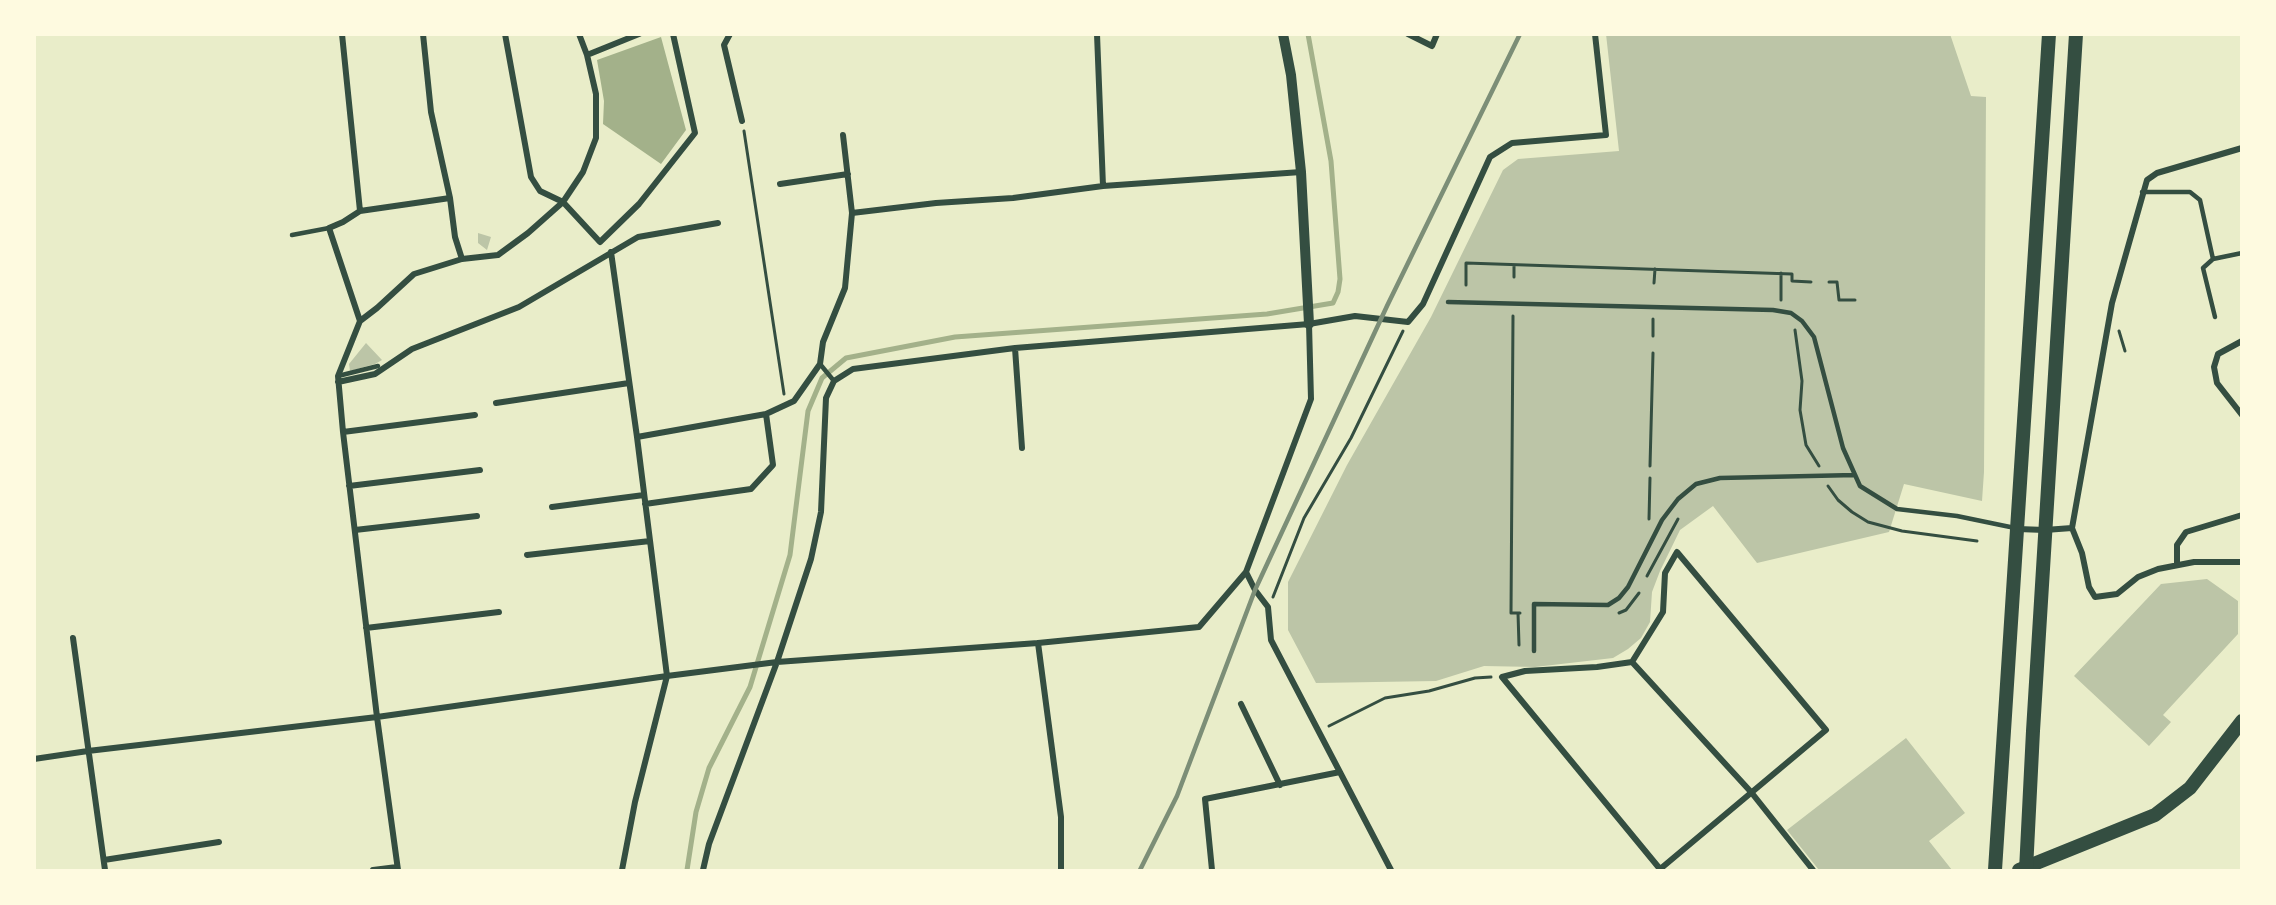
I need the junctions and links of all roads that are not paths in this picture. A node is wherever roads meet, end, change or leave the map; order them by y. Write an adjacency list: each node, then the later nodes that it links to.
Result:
1 (342, 34): 26 (street)
2 (423, 34): 24 (street)
3 (505, 34): 25 (street)
4 (579, 34): 15 (street)
5 (639, 34): 15 (street)
6 (673, 34): 25 (street)
7 (730, 34): 16 (street)
8 (1097, 34): 22 (street)
9 (1283, 34): 19 (street)
10 (1408, 34): 11 (street)
11 (1437, 34)
12 (1595, 34): 38 (street)
13 (2049, 34): 62 (main road)
14 (2076, 34): 64 (main road)
15 (587, 55): 25 (street)
16 (742, 121)
17 (843, 135): 20 (street)
18 (2241, 148): 23 (street)
19 (1301, 172): 22 (street); 38 (street)
20 (848, 174): 21 (street); 27 (street)
21 (780, 184)
22 (1103, 186): 27 (street)
23 (2142, 192): 34 (lane); 61 (street)
24 (450, 198): 26 (street); 33 (street)
25 (563, 202): 33 (street)
26 (360, 211): 29 (street)
27 (852, 213): 41 (street)
28 (718, 223): 31 (street)
29 (329, 228): 30 (lane); 37 (street)
30 (292, 235)
31 (611, 252): 43 (street); 45 (street)
32 (2241, 253): 34 (lane)
33 (462, 259): 37 (street)
34 (2213, 259): 36 (lane)
35 (1448, 302): 54 (lane)
36 (2215, 318)
37 (360, 321): 43 (street)
38 (1310, 324): 40 (street); 69 (street)
39 (2241, 341): 49 (street)
40 (1015, 348): 44 (street); 52 (street)
41 (820, 364): 44 (lane); 47 (street)
42 (378, 366): 43 (lane)
43 (338, 379): 50 (street)
44 (834, 381): 75 (street)
45 (629, 383): 46 (street); 51 (street)
46 (496, 403)
47 (766, 414): 51 (street); 57 (street)
48 (475, 415): 50 (street)
49 (2241, 415)
50 (343, 432): 55 (street)
51 (637, 437): 56 (street)
52 (1022, 448)
53 (480, 470): 55 (street)
54 (1855, 475): 62 (lane); 74 (lane)
55 (350, 486): 63 (street)
56 (644, 495): 57 (street); 58 (street)
57 (645, 504): 65 (street)
58 (552, 507)
59 (2241, 515): 68 (street)
60 (477, 516): 63 (street)
61 (2072, 528): 64 (street); 68 (street)
62 (2018, 529): 64 (street); 99 (main road)
63 (355, 530): 71 (street)
64 (2045, 530): 89 (main road)
65 (650, 541): 66 (street); 77 (street)
66 (526, 555)
67 (2241, 562): 68 (street)
68 (2177, 565)
69 (1246, 572): 73 (street); 83 (street)
70 (499, 612): 71 (street)
71 (366, 628): 79 (street)
72 (73, 638): 81 (street)
73 (1038, 643): 75 (street); 94 (street)
74 (1534, 651)
75 (777, 662): 77 (street); 93 (street)
76 (1632, 662): 85 (street); 85 (street); 97 (street)
77 (667, 676): 79 (street); 92 (street)
78 (1241, 704): 84 (street)
79 (377, 717): 81 (street); 88 (street)
80 (2241, 721): 89 (main road)
81 (88, 751): 82 (street); 87 (street)
82 (34, 759)
83 (1340, 772): 84 (street); 96 (street)
84 (1280, 785): 95 (street)
85 (1751, 792): 97 (street); 98 (street)
86 (219, 842): 87 (street)
87 (104, 860): 90 (street)
88 (398, 869): 91 (street)
89 (2024, 869)
90 (105, 870)
91 (373, 870)
92 (622, 870)
93 (703, 870)
94 (1061, 870)
95 (1212, 870)
96 (1390, 870)
97 (1659, 870)
98 (1813, 870)
99 (1995, 870)

